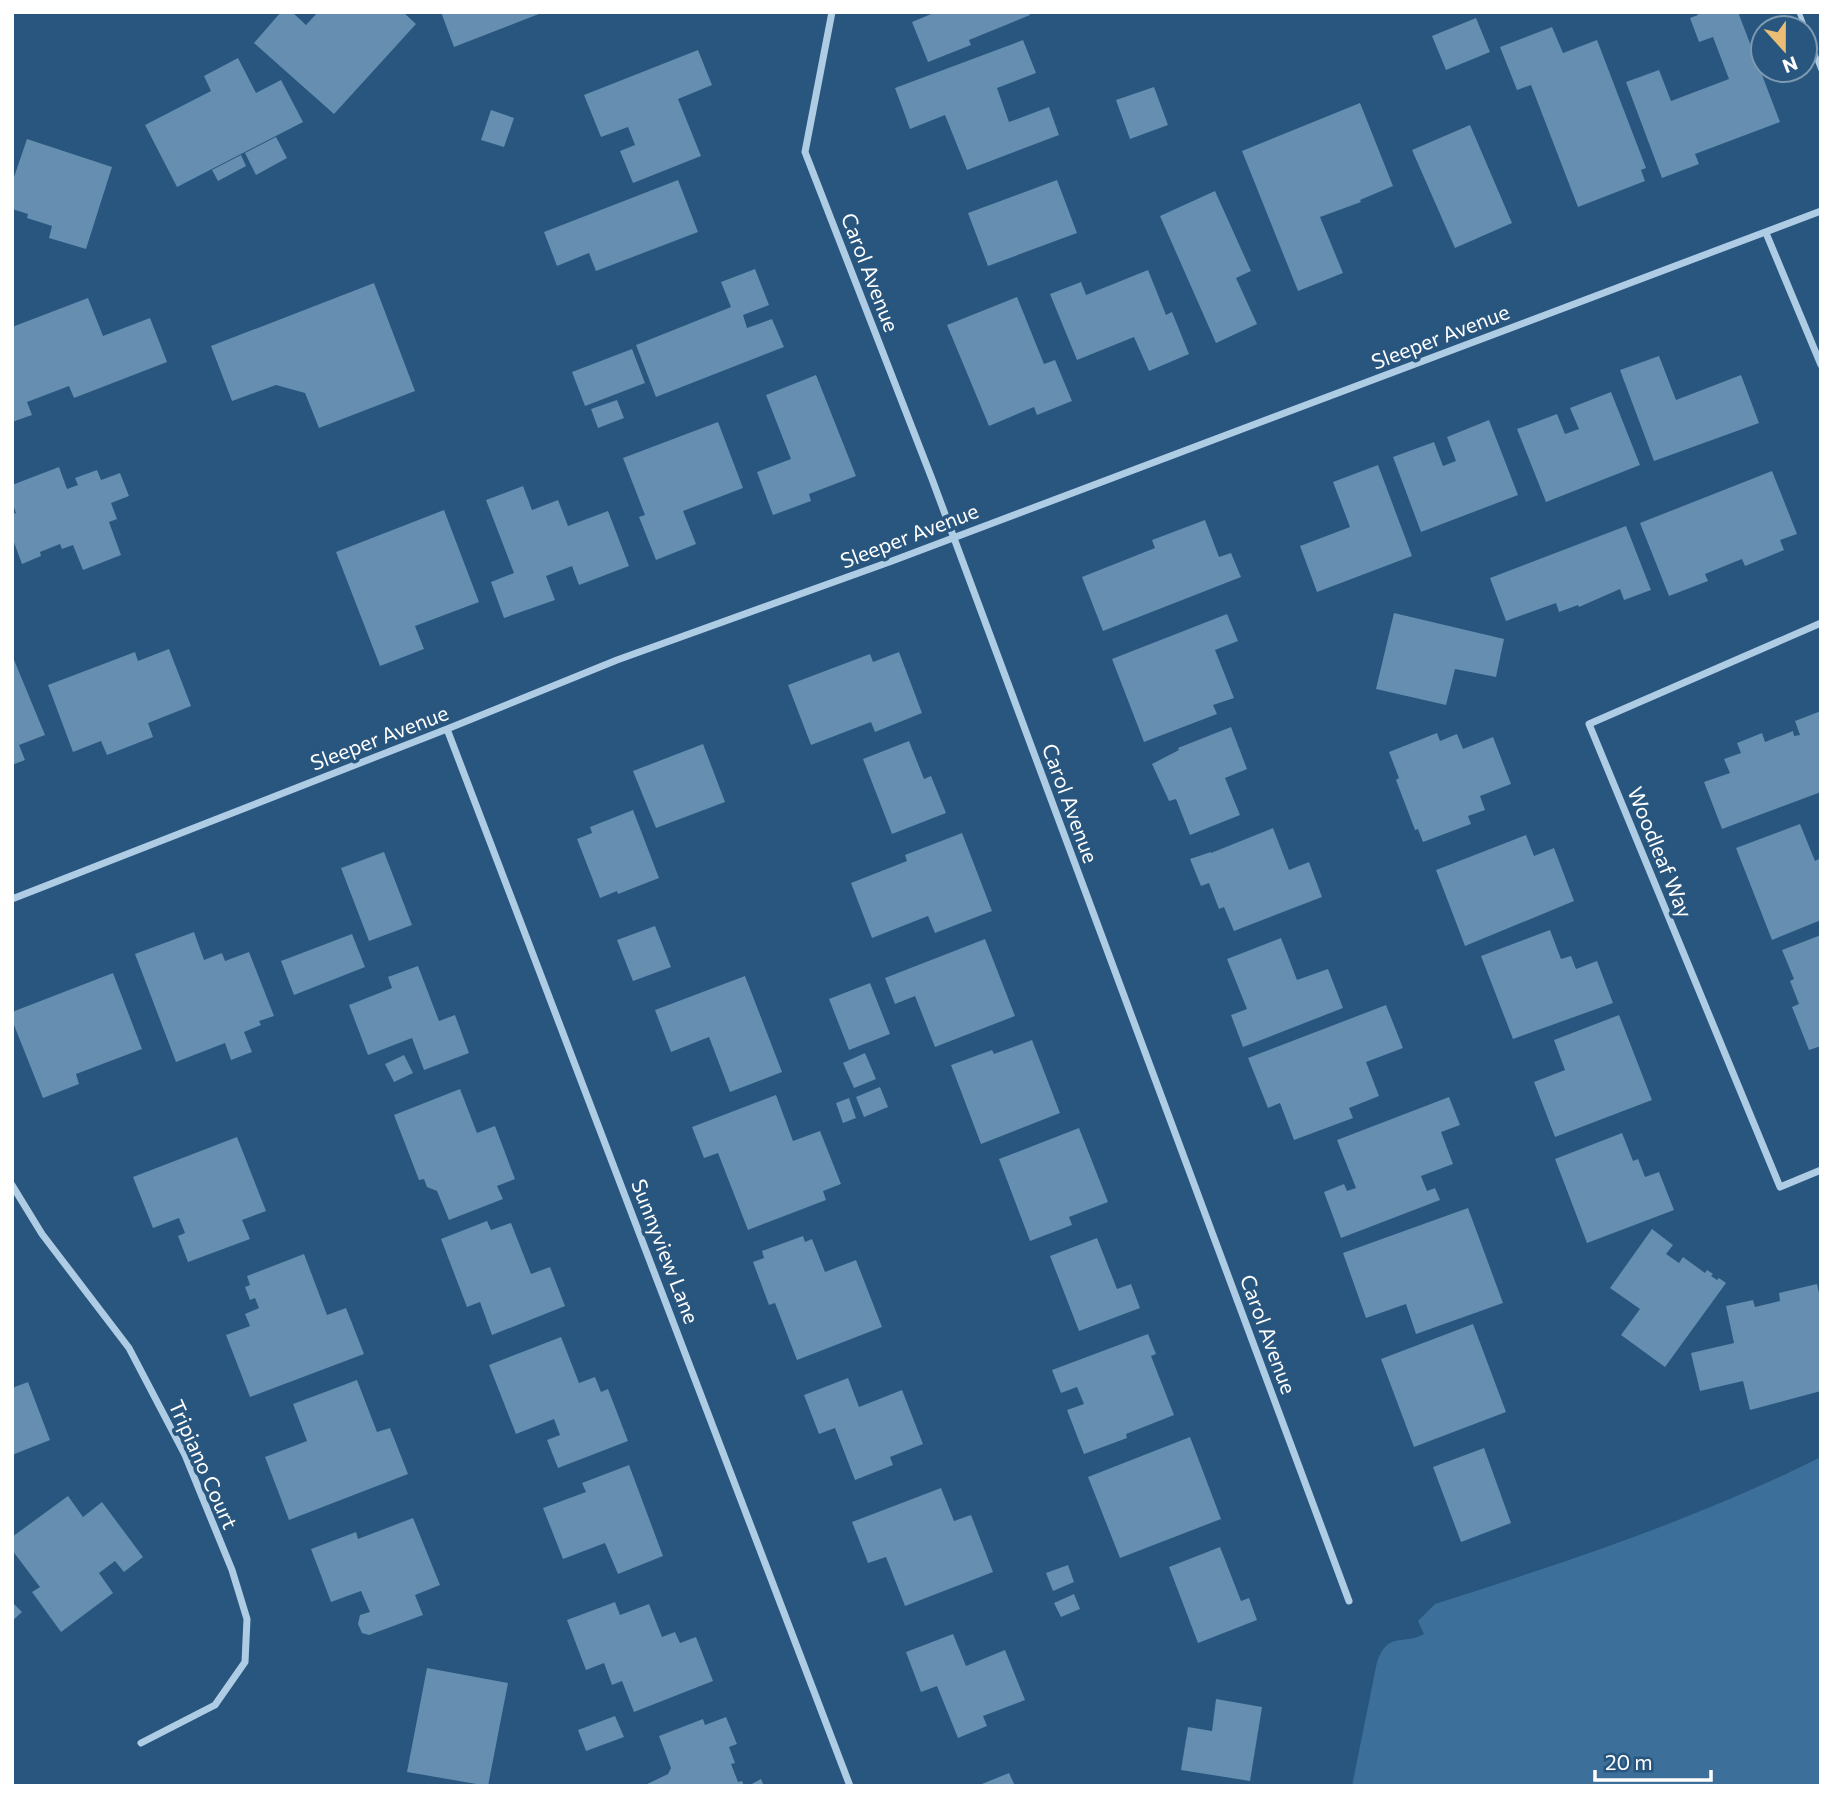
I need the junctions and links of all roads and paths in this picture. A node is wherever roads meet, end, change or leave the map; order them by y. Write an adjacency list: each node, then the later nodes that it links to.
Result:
1 (832, 12): 5 (street, Carol Avenue)
2 (1821, 211): 3 (street, Sleeper Avenue)
3 (1766, 233): 4 (street); 5 (street, Sleeper Avenue)
4 (1821, 365)
5 (954, 536): 7 (street, Sleeper Avenue); 11 (street, Carol Avenue)
6 (1821, 623): 9 (street, Woodleaf Way)
7 (447, 729): 8 (street, Sleeper Avenue); 13 (street, Sunnyview Lane)
8 (12, 899)
9 (1821, 1170)
10 (12, 1185): 12 (street, Tripiano Court)
11 (1349, 1601)
12 (141, 1743)
13 (850, 1786)

